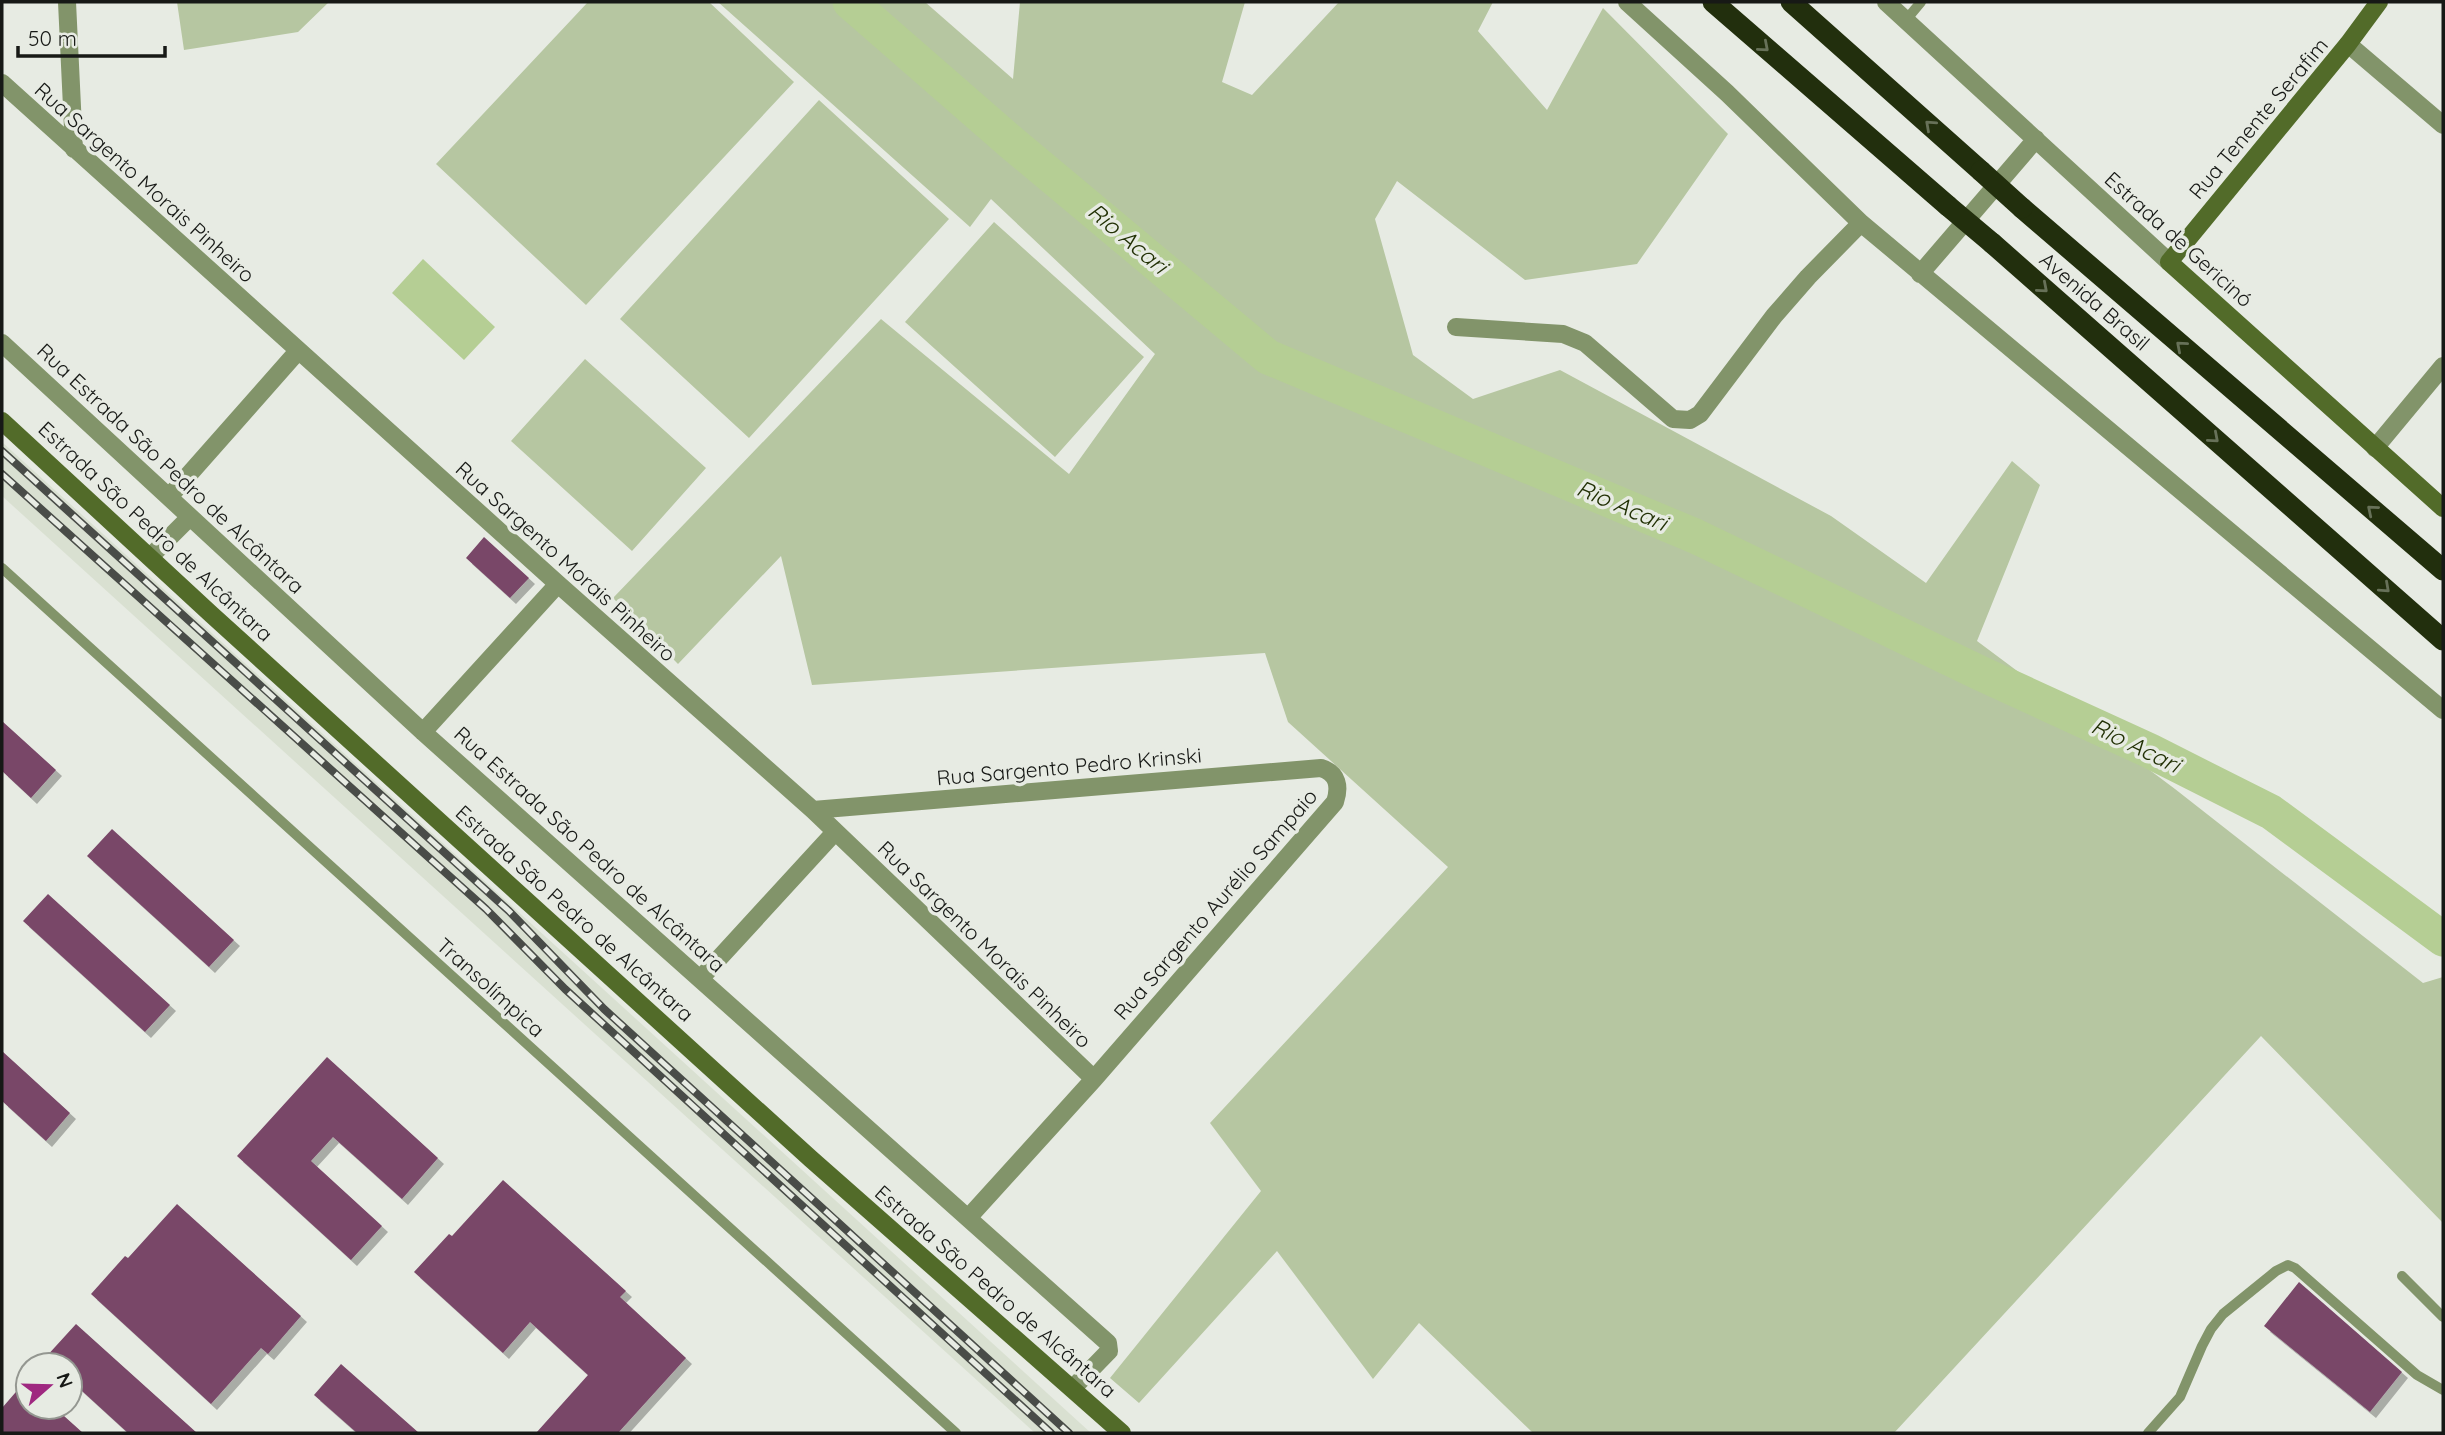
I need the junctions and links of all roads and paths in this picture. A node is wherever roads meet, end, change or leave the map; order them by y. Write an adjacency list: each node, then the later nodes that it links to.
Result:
1 (67, 2): 13 (street)
2 (1627, 2): 14 (street)
3 (1713, 2): 30 (highway, Avenida Brasil, one-way to 30, bridge)
4 (1791, 2): 28 (highway, Avenida Brasil, one-way to 4, bridge)
5 (1886, 2): 8 (street, Estrada de Gericinó)
6 (1921, 2): 8 (lane)
7 (2379, 2): 9 (street, Rua Tenente Serafim)
8 (1906, 20): 12 (street, Estrada de Gericinó)
9 (2348, 44): 11 (street); 15 (street, Rua Tenente Serafim)
10 (2, 83): 13 (street, Rua Sargento Morais Pinheiro)
11 (2443, 125)
12 (2036, 139): 15 (street, Estrada de Gericinó); 16 (street)
13 (74, 149): 19 (street, Rua Sargento Morais Pinheiro)
14 (1861, 223): 16 (street); 17 (street)
15 (2169, 262): 22 (street, Estrada de Gericinó)
16 (1920, 274): 31 (street)
17 (1456, 327)
18 (2, 343): 23 (street, Rua Estrada São Pedro de Alcântara)
19 (298, 351): 23 (street); 29 (street, Rua Sargento Morais Pinheiro)
20 (2443, 366): 22 (street)
21 (2, 421): 26 (street, Estrada São Pedro de Alcântara)
22 (2375, 448): 24 (street, Estrada de Gericinó)
23 (169, 497): 25 (street, Rua Estrada São Pedro de Alcântara)
24 (2443, 508)
25 (190, 517): 26 (street); 32 (street, Rua Estrada São Pedro de Alcântara)
26 (149, 557): 41 (street, Estrada São Pedro de Alcântara)
27 (2, 568): 43 (lane, Transolímpica)
28 (2443, 569)
29 (558, 584): 32 (street); 34 (street, Rua Sargento Morais Pinheiro)
30 (2443, 640)
31 (2443, 710)
32 (424, 732): 36 (street, Rua Estrada São Pedro de Alcântara)
33 (1329, 770): 34 (street, Rua Sargento Pedro Krinski); 37 (street, Rua Sargento Aurélio Sampaio)
34 (813, 810): 35 (street, Rua Sargento Morais Pinheiro)
35 (835, 832): 36 (street); 37 (street, Rua Sargento Morais Pinheiro)
36 (701, 978): 38 (street, Rua Estrada São Pedro de Alcântara)
37 (1094, 1079): 38 (street, Rua Sargento Aurélio Sampaio)
38 (968, 1218): 41 (street, Rua Estrada São Pedro de Alcântara)
39 (2402, 1276): 40 (lane)
40 (2443, 1317)
41 (1073, 1388): 44 (street, Estrada São Pedro de Alcântara)
42 (2443, 1390): 45 (lane)
43 (956, 1433)
44 (1122, 1433)
45 (2148, 1433)

